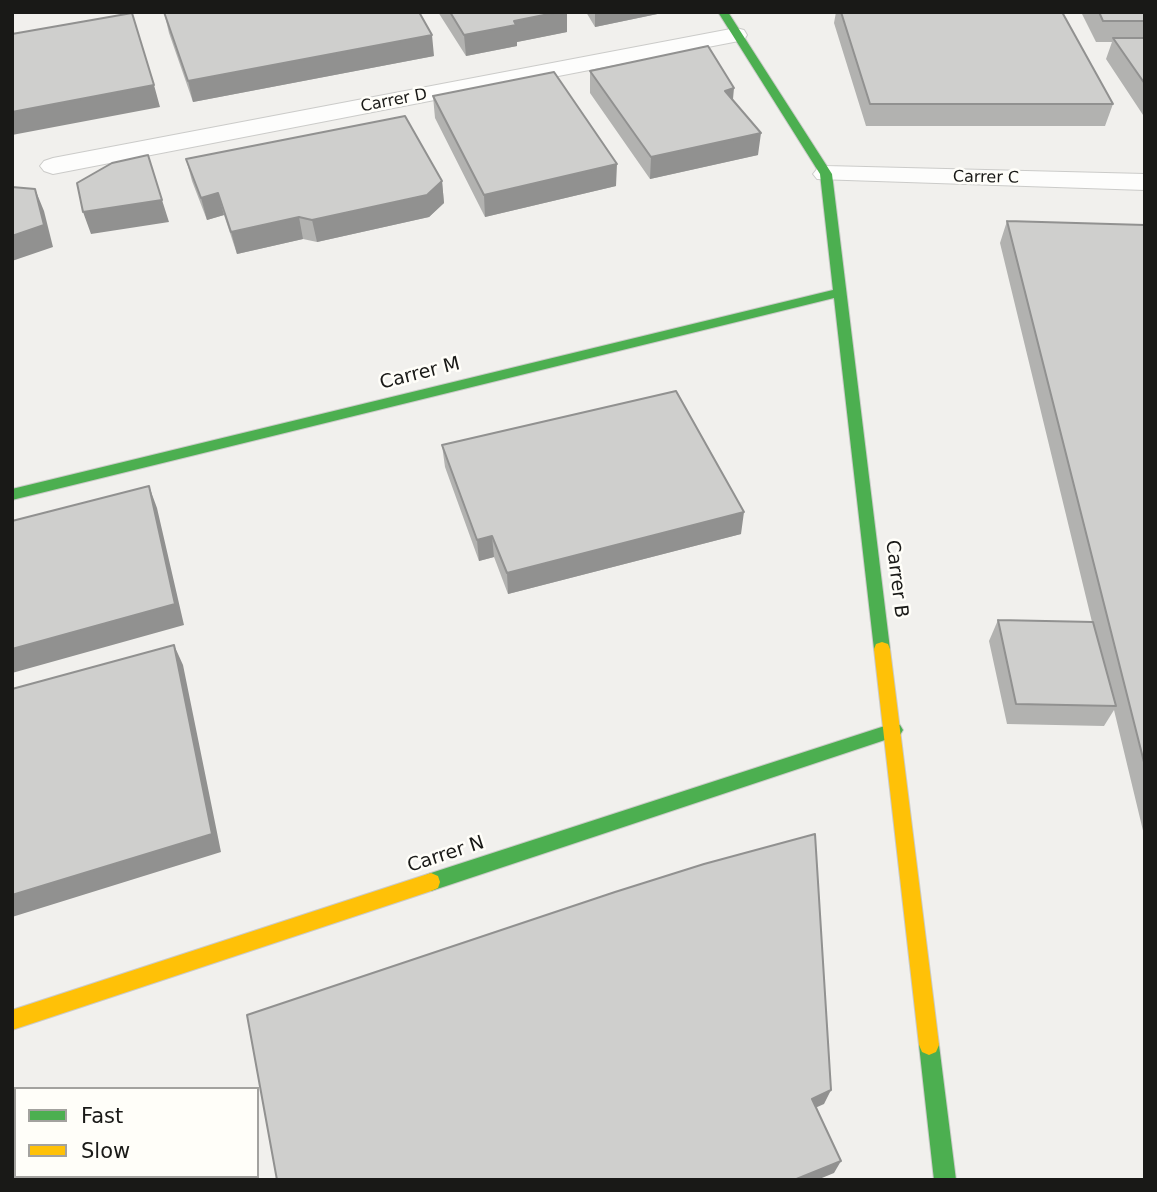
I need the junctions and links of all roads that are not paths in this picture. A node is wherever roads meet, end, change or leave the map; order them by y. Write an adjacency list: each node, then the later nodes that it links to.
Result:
1 (723, 12): 2 (street, Carrer B)
2 (736, 35): 3 (street, Carrer D); 4 (street, Carrer B)
3 (53, 166)
4 (826, 174): 5 (street, Carrer C); 6 (street, Carrer B)
5 (1145, 182)
6 (838, 293): 7 (street, Carrer M); 8 (street, Carrer B)
7 (12, 495)
8 (894, 730): 9 (street, Carrer N); 10 (street, Carrer B)
9 (12, 1020)
10 (945, 1180)

